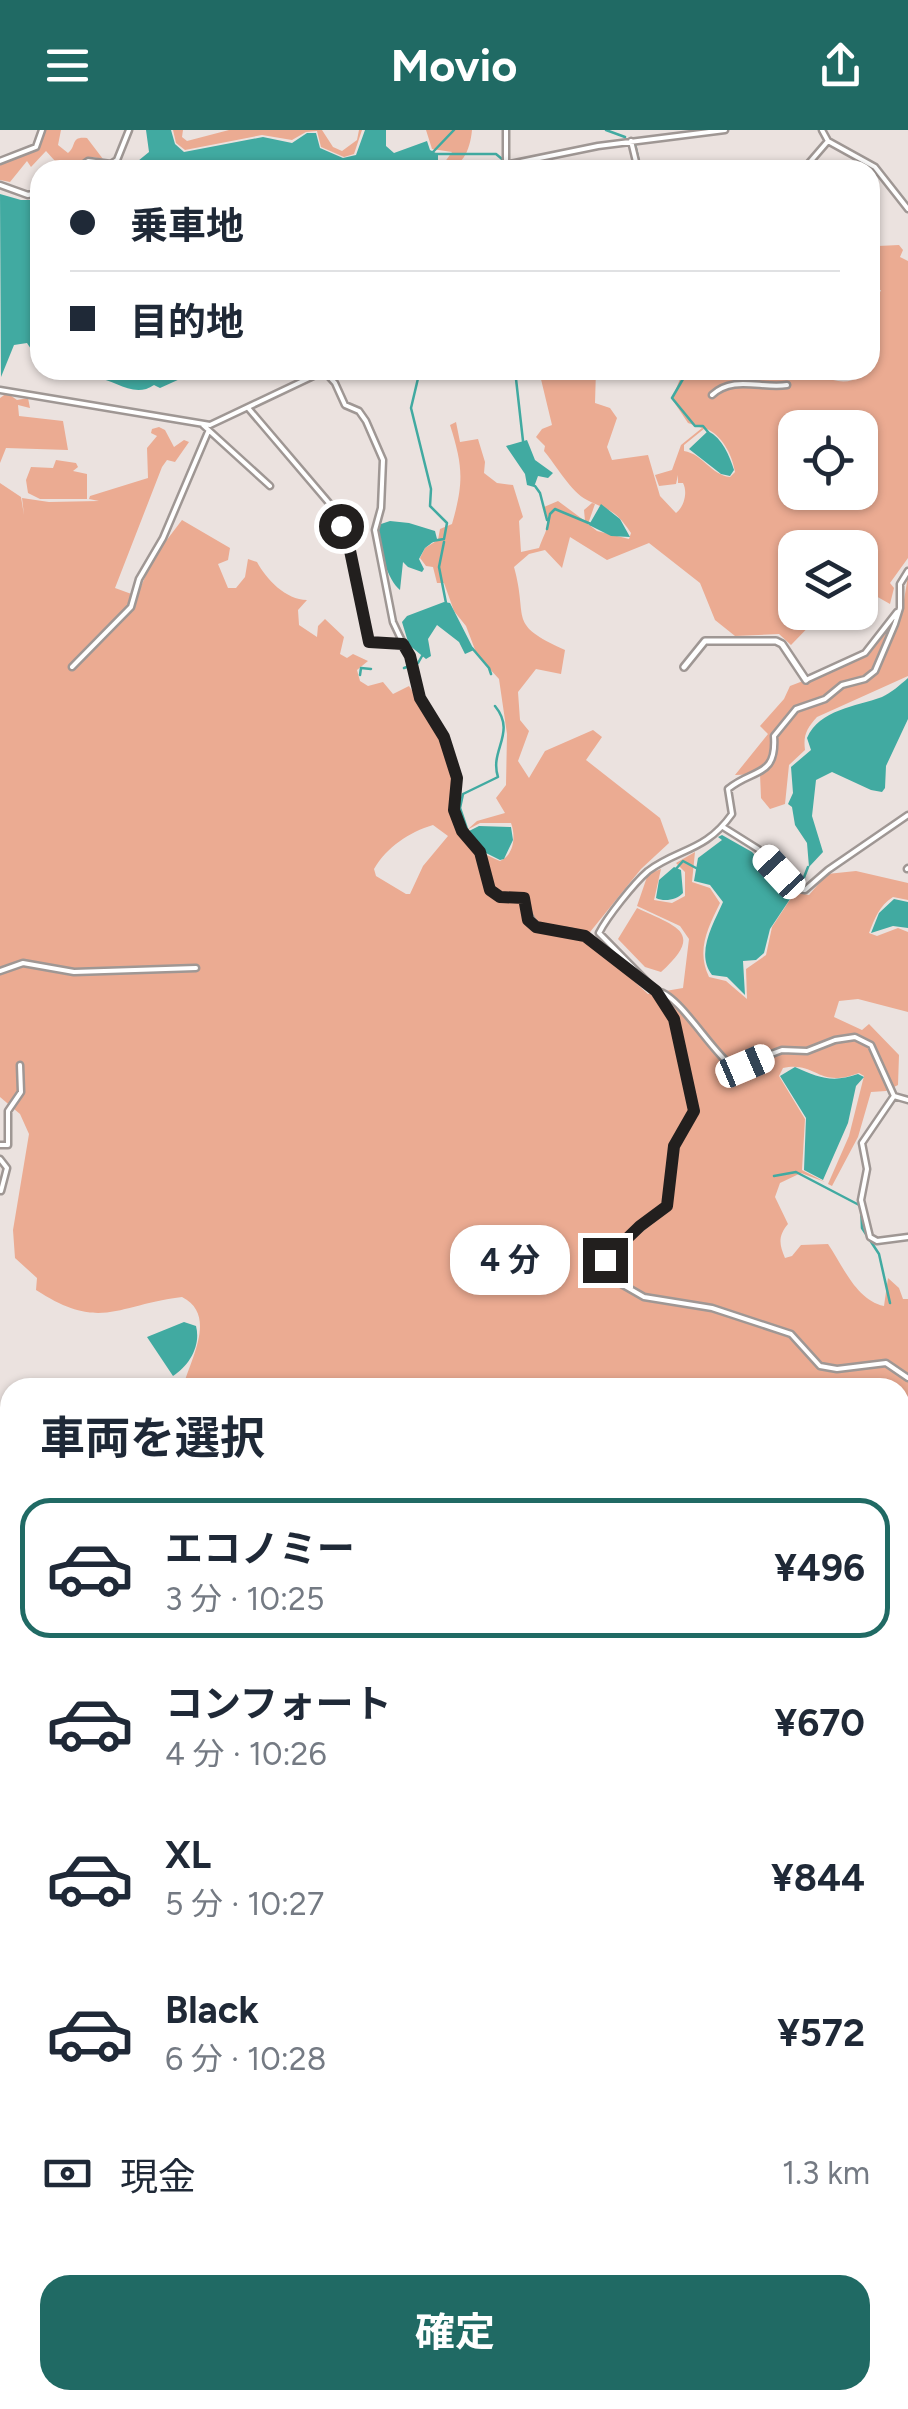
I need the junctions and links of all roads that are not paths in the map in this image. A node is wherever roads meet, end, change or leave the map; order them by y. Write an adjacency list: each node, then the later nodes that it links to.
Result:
1 (42, 130): 14 (street)
2 (130, 130): 8 (street)
3 (506, 130): 9 (street)
4 (724, 130): 6 (street)
5 (822, 130): 7 (street)
6 (632, 141): 10 (street); 11 (street)
7 (828, 142): 12 (street); 13 (street)
8 (118, 160)
9 (506, 160)
10 (528, 160)
11 (636, 160)
12 (812, 160)
13 (867, 160)
14 (0, 161)
15 (880, 174): 18 (street)
16 (0, 185): 17 (street)
17 (30, 194)
18 (908, 209)
19 (306, 380): 24 (street)
20 (333, 380): 30 (street)
21 (787, 385): 23 (street)
22 (0, 390): 25 (street)
23 (712, 395)
24 (249, 409): 25 (street); 30 (street)
25 (203, 425): 26 (street)
26 (208, 432): 27 (street); 32 (street)
27 (270, 486)
28 (908, 570): 29 (street)
29 (900, 608): 33 (street); 35 (street)
30 (403, 644): 37 (street)
31 (684, 666): 33 (street)
32 (72, 667)
33 (806, 680)
34 (908, 814): 35 (street)
35 (723, 827): 37 (street)
36 (196, 968): 38 (street)
37 (631, 969): 39 (street)
38 (0, 971)
39 (656, 991): 41 (street); 47 (street)
40 (20, 1066): 43 (street)
41 (894, 1096): 42 (street); 46 (street)
42 (908, 1100)
43 (0, 1145)
44 (0, 1159): 45 (street)
45 (2, 1191)
46 (908, 1237)
47 (908, 1378)

